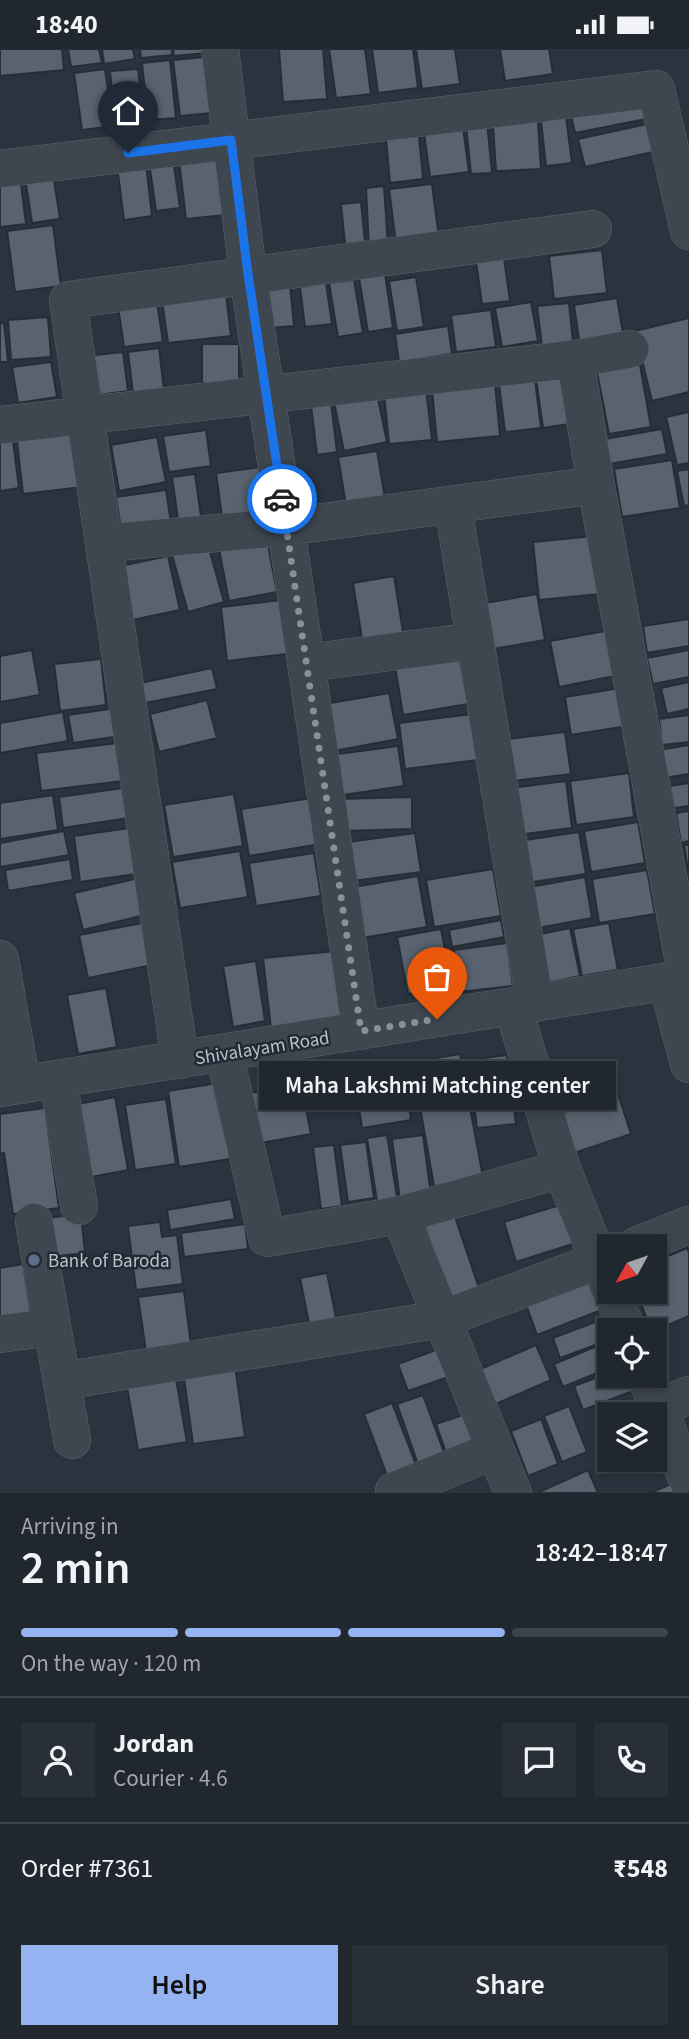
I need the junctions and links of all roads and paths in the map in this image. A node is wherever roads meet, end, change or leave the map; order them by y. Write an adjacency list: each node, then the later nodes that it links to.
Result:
1 (220, 49): 2 (street)
2 (231, 140): 3 (street); 5 (street); 6 (street)
3 (0, 169)
4 (593, 229): 6 (street)
5 (689, 231)
6 (248, 274): 9 (street); 10 (street)
7 (630, 349): 8 (street)
8 (575, 359): 9 (street); 12 (street)
9 (266, 395): 10 (street); 14 (street)
10 (87, 416): 11 (street); 15 (street)
11 (0, 425)
12 (596, 485): 13 (street); 19 (street)
13 (453, 506): 14 (street); 16 (street)
14 (286, 527): 15 (street); 17 (street)
15 (105, 543): 23 (street)
16 (474, 641): 17 (street); 20 (street)
17 (306, 663): 21 (street)
18 (0, 959): 26 (street)
19 (681, 980): 20 (street, Shivalayam Road); 24 (street)
20 (524, 1005): 21 (street, Shivalayam Road); 27 (street)
21 (361, 1031): 22 (street, Shivalayam Road)
22 (224, 1053): 23 (street, Shivalayam Road); 29 (street)
23 (180, 1060): 25 (street, Shivalayam Road)
24 (689, 1064)
25 (58, 1079): 26 (street, Shivalayam Road); 28 (street)
26 (11, 1086)
27 (562, 1169): 29 (street); 33 (street)
28 (79, 1206)
29 (400, 1215): 35 (street)
30 (34, 1223): 36 (street)
31 (689, 1225): 32 (street)
32 (666, 1234)
33 (597, 1251)
34 (597, 1277): 35 (street)
35 (442, 1319): 38 (street); 41 (street)
36 (52, 1327): 37 (street); 38 (street)
37 (0, 1334)
38 (62, 1381): 40 (street)
39 (664, 1393): 42 (street)
40 (72, 1440)
41 (495, 1450): 43 (street); 44 (street)
42 (689, 1483)
43 (394, 1491)
44 (513, 1493)

